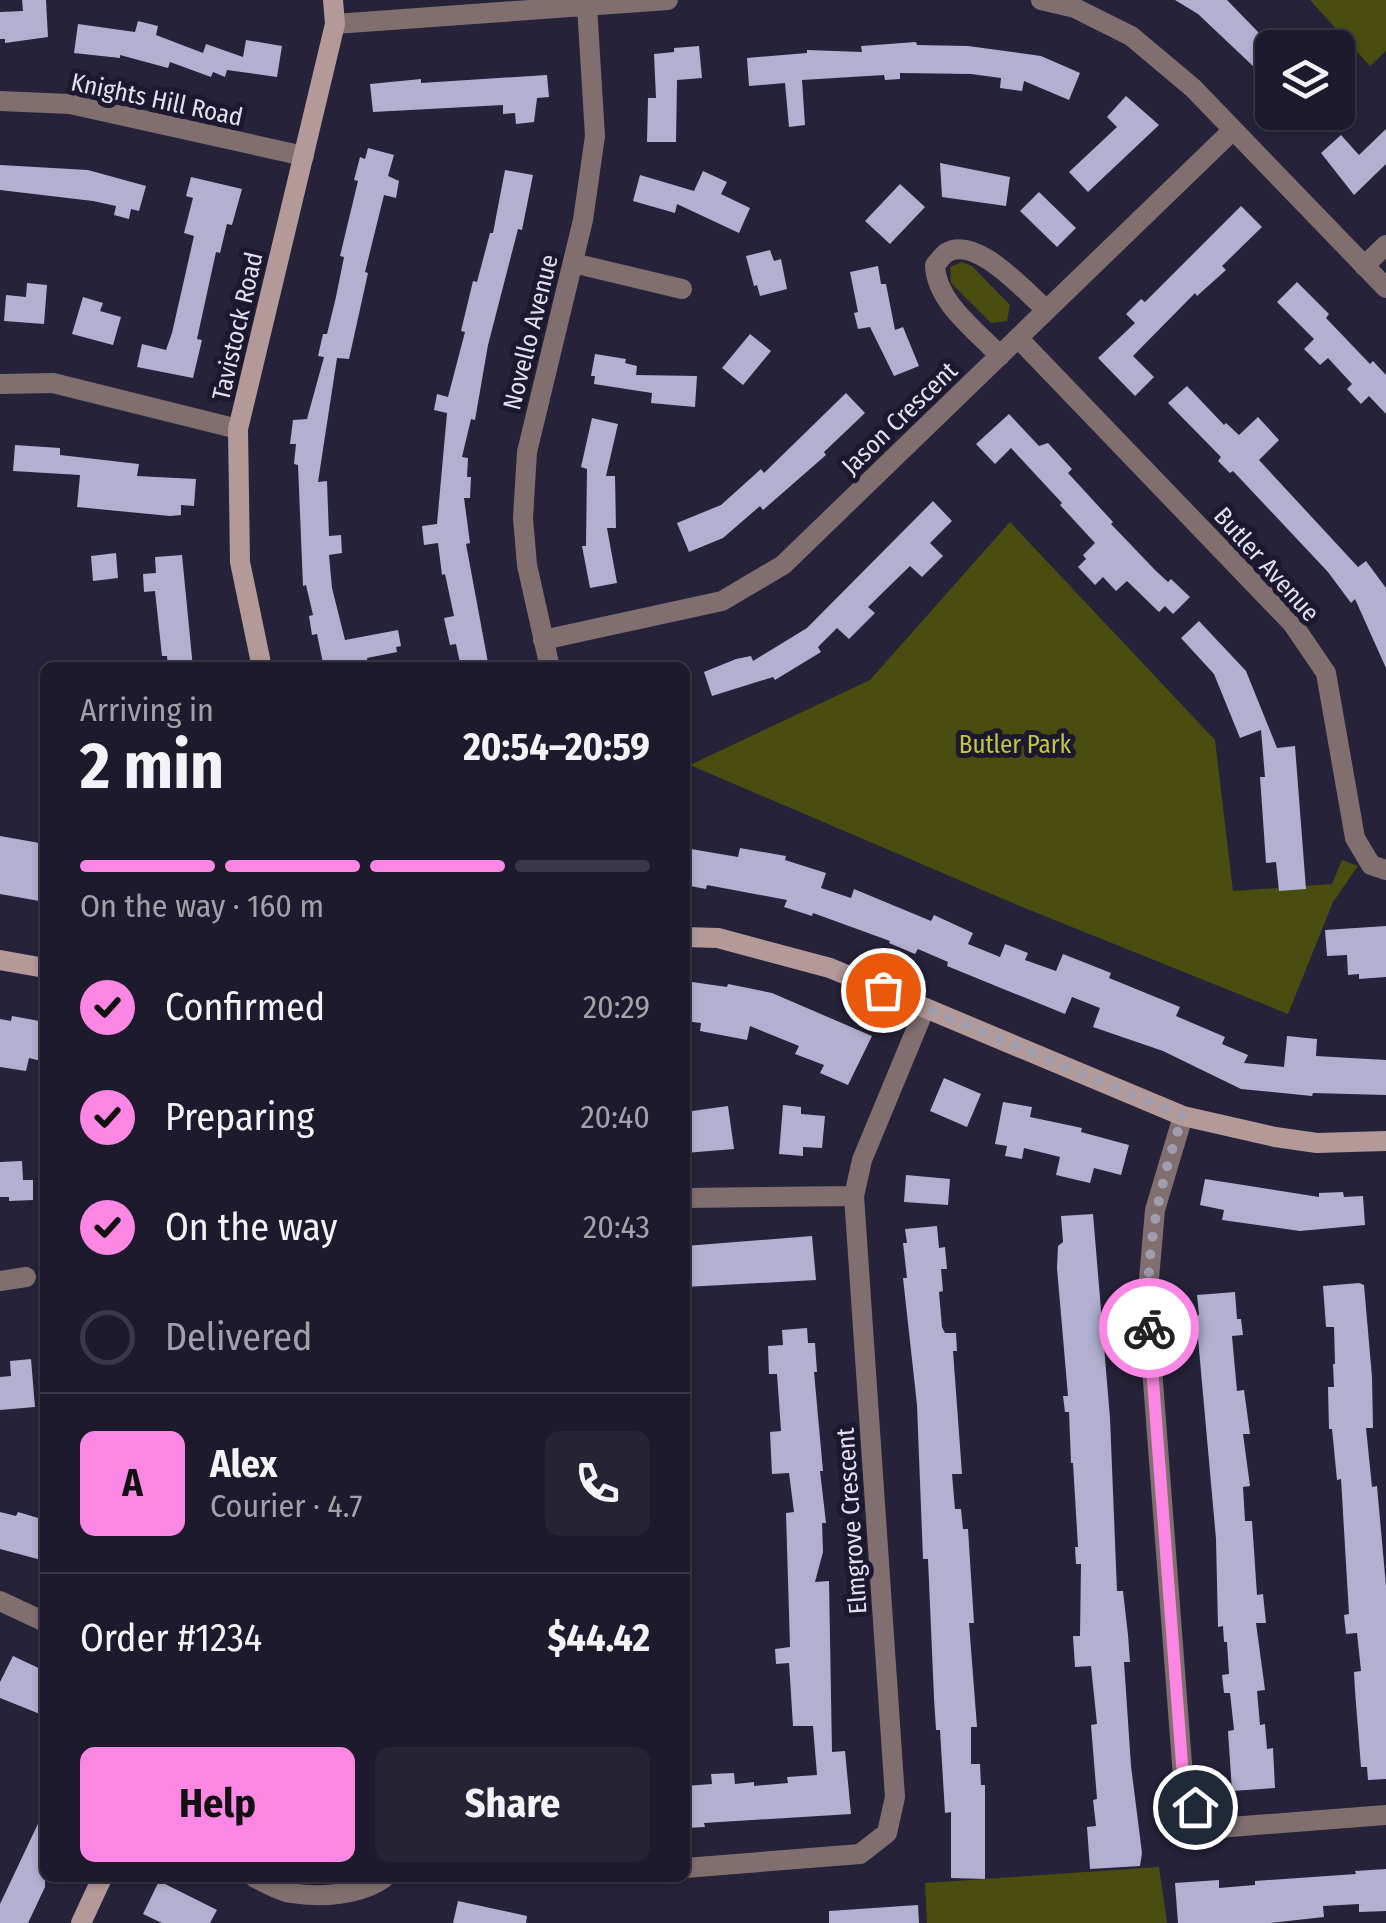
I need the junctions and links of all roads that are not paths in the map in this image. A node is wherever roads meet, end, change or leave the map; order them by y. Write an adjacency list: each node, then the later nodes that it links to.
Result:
1 (334, 0): 5 (street, Tavistock Road)
2 (668, 0): 4 (street)
3 (1042, 0): 7 (street)
4 (587, 6): 5 (street); 10 (street, Novello Avenue)
5 (335, 24): 8 (street, Tavistock Road)
6 (0, 101): 8 (street, Knights Hill Road)
7 (1233, 130): 11 (street); 14 (street, Jason Crescent)
8 (304, 156): 18 (street, Tavistock Road)
9 (1386, 245): 11 (street)
10 (573, 263): 13 (street); 19 (street, Novello Avenue)
11 (1364, 266): 12 (street)
12 (1386, 288)
13 (682, 289)
14 (1047, 310): 15 (street, Jason Crescent); 16 (street)
15 (1018, 338): 16 (street, Jason Crescent); 22 (street, Butler Avenue)
16 (1000, 356): 19 (street, Jason Crescent)
17 (0, 384): 18 (street)
18 (238, 430): 20 (street, Tavistock Road)
19 (543, 640): 21 (street, Novello Avenue)
20 (261, 662)
21 (548, 662)
22 (1386, 870)
23 (690, 936): 26 (street)
24 (0, 960): 25 (street)
25 (40, 967)
26 (925, 1008): 27 (street); 29 (street, Elmgrove Crescent)
27 (1183, 1116): 28 (street); 35 (street)
28 (1386, 1141)
29 (854, 1196): 30 (street); 36 (street, Elmgrove Crescent)
30 (690, 1198)
31 (26, 1277): 32 (street)
32 (0, 1281)
33 (0, 1601): 34 (street)
34 (40, 1620)
35 (1386, 1815)
36 (690, 1868)
37 (100, 1882): 40 (street)
38 (263, 1882): 39 (street)
39 (378, 1882)
40 (81, 1923)

